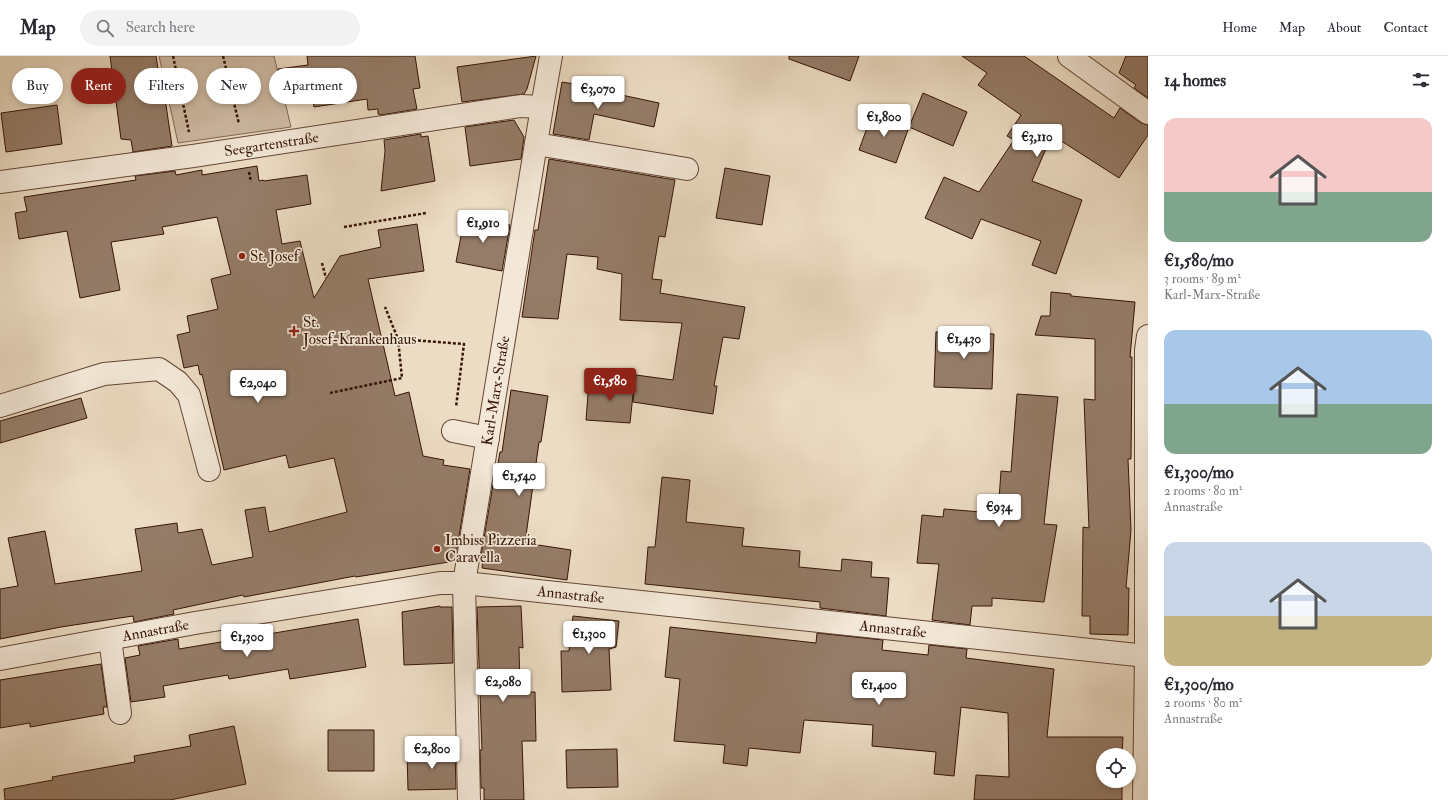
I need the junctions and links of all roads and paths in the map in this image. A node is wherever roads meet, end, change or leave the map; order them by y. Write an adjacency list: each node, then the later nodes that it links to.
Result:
1 (173, 56): 9 (path)
2 (223, 56): 8 (path)
3 (551, 56): 5 (street, Karl-Marx-Straße)
4 (1069, 56): 6 (street)
5 (542, 107): 7 (street, Karl-Marx-Straße); 8 (street, Seegartenstraße)
6 (1148, 113)
7 (536, 144): 10 (street); 24 (street, Karl-Marx-Straße)
8 (244, 148): 9 (street, Seegartenstraße)
9 (194, 156): 12 (street, Seegartenstraße)
10 (687, 169)
11 (249, 172): 13 (path)
12 (0, 182)
13 (251, 182)
14 (426, 213): 15 (path)
15 (344, 227)
16 (322, 263): 17 (path)
17 (326, 278)
18 (385, 307): 20 (path)
19 (1148, 336): 28 (street)
20 (398, 339): 21 (path); 23 (path)
21 (330, 393)
22 (0, 406): 25 (street)
23 (453, 431): 24 (street)
24 (488, 438): 26 (street, Karl-Marx-Straße)
25 (209, 470)
26 (464, 583): 27 (street, Annastraße); 28 (street, Annastraße); 32 (street, Karl-Marx-Straße)
27 (110, 639): 29 (street, Annastraße); 30 (street)
28 (1146, 656): 31 (street)
29 (0, 659)
30 (120, 713)
31 (1146, 741): 33 (street)
32 (469, 800)
33 (1144, 800)

